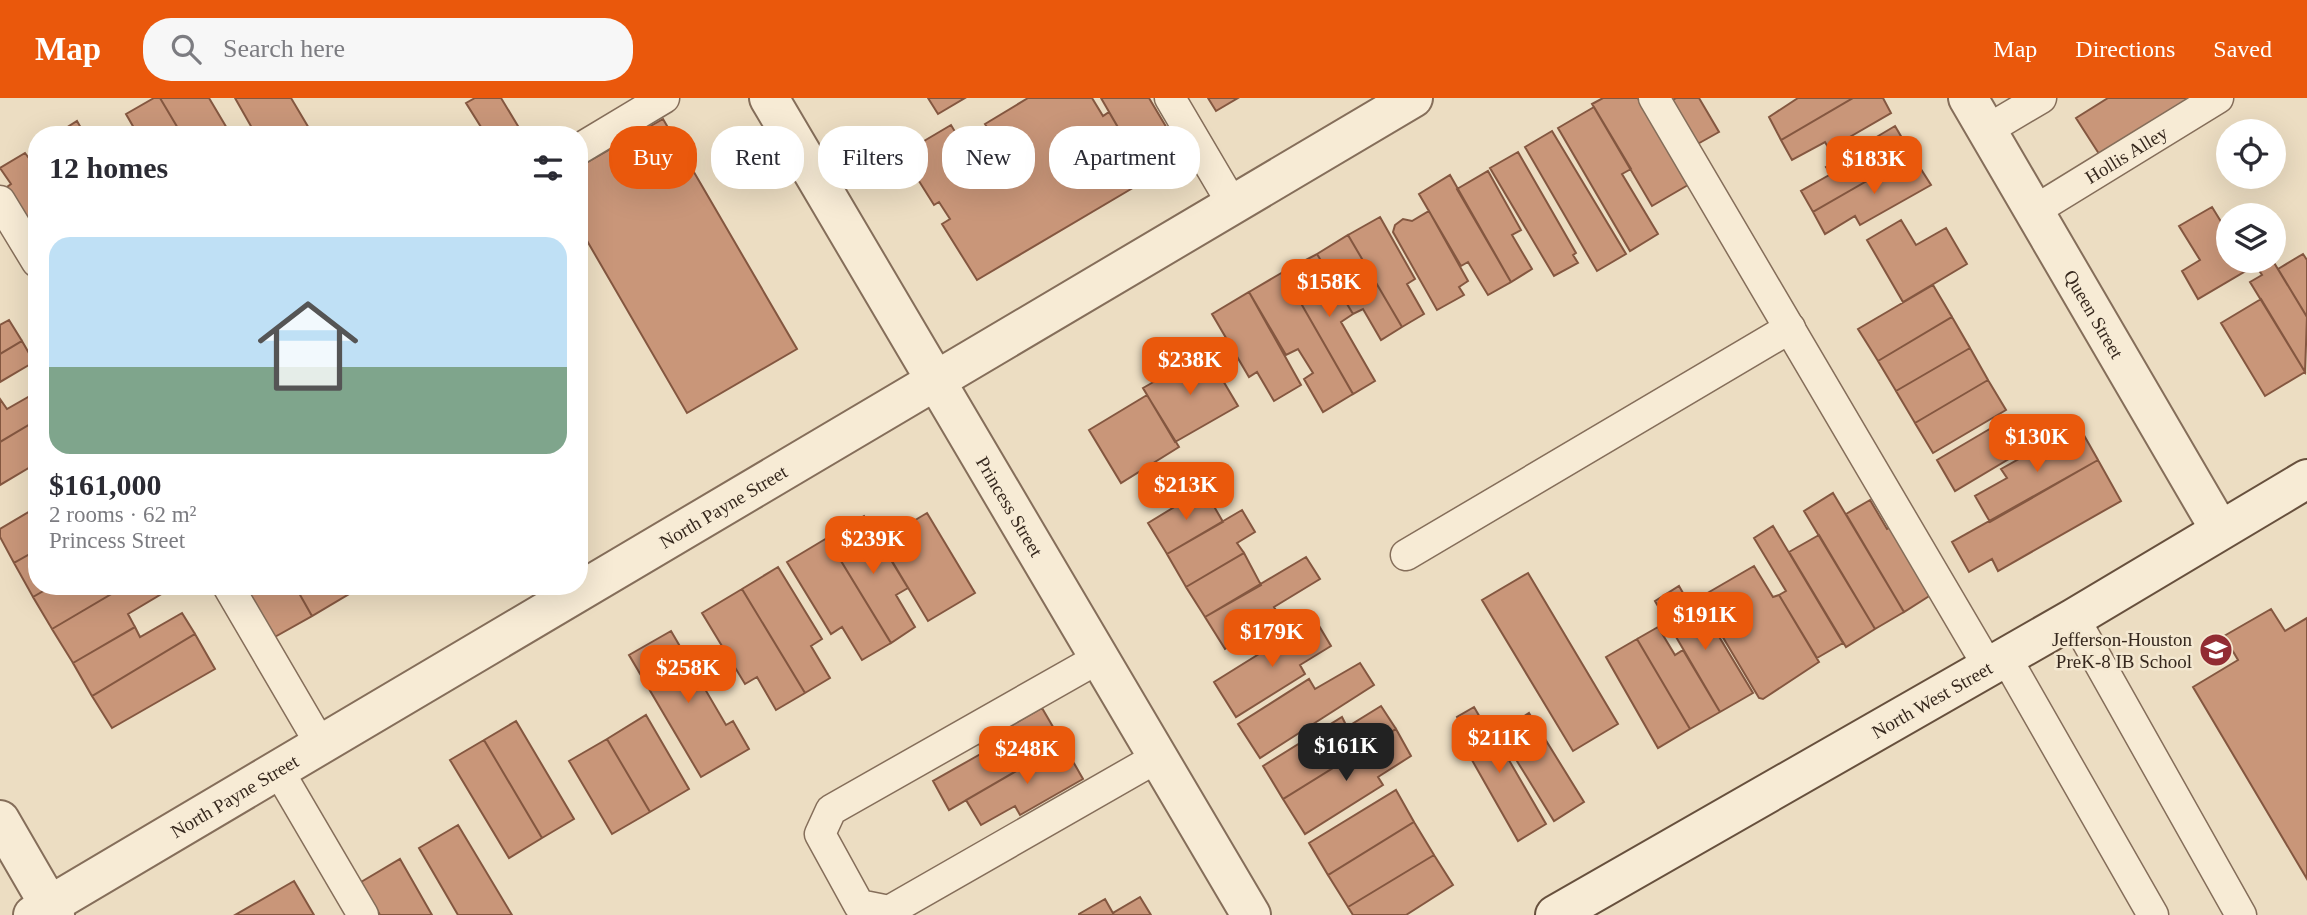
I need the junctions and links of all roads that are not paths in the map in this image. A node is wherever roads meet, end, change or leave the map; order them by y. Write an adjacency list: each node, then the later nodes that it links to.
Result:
1 (664, 98): 9 (lane)
2 (769, 98): 15 (street, Princess Street)
3 (1170, 98): 11 (lane)
4 (1413, 98): 11 (street, North Payne Street)
5 (1654, 98): 14 (lane)
6 (2040, 98): 8 (lane)
7 (2218, 98): 12 (lane, Hollis Alley)
8 (1978, 114): 12 (street, Queen Street)
9 (588, 144)
10 (0, 201): 13 (lane)
11 (1233, 205): 15 (street, North Payne Street)
12 (2034, 211): 17 (street, Queen Street)
13 (28, 247)
14 (1790, 328): 18 (lane); 24 (lane)
15 (936, 381): 19 (street, North Payne Street); 23 (street, Princess Street)
16 (2307, 479): 17 (street, North West Street)
17 (2220, 530): 22 (street, North West Street)
18 (1406, 555)
19 (588, 587)
20 (234, 595): 25 (lane)
21 (574, 595): 25 (street, North Payne Street)
22 (2074, 618): 24 (street, North West Street); 34 (lane)
23 (1099, 658): 26 (street, Princess Street); 26 (lane)
24 (1997, 661): 32 (street, North West Street); 33 (lane)
25 (321, 745): 27 (street, North Payne Street)
26 (1158, 757): 31 (street, Princess Street)
27 (278, 770): 29 (street, North Payne Street); 30 (lane)
28 (0, 820): 29 (street)
29 (46, 912)
30 (363, 915)
31 (1251, 915)
32 (1555, 915)
33 (2153, 915)
34 (2241, 915)

